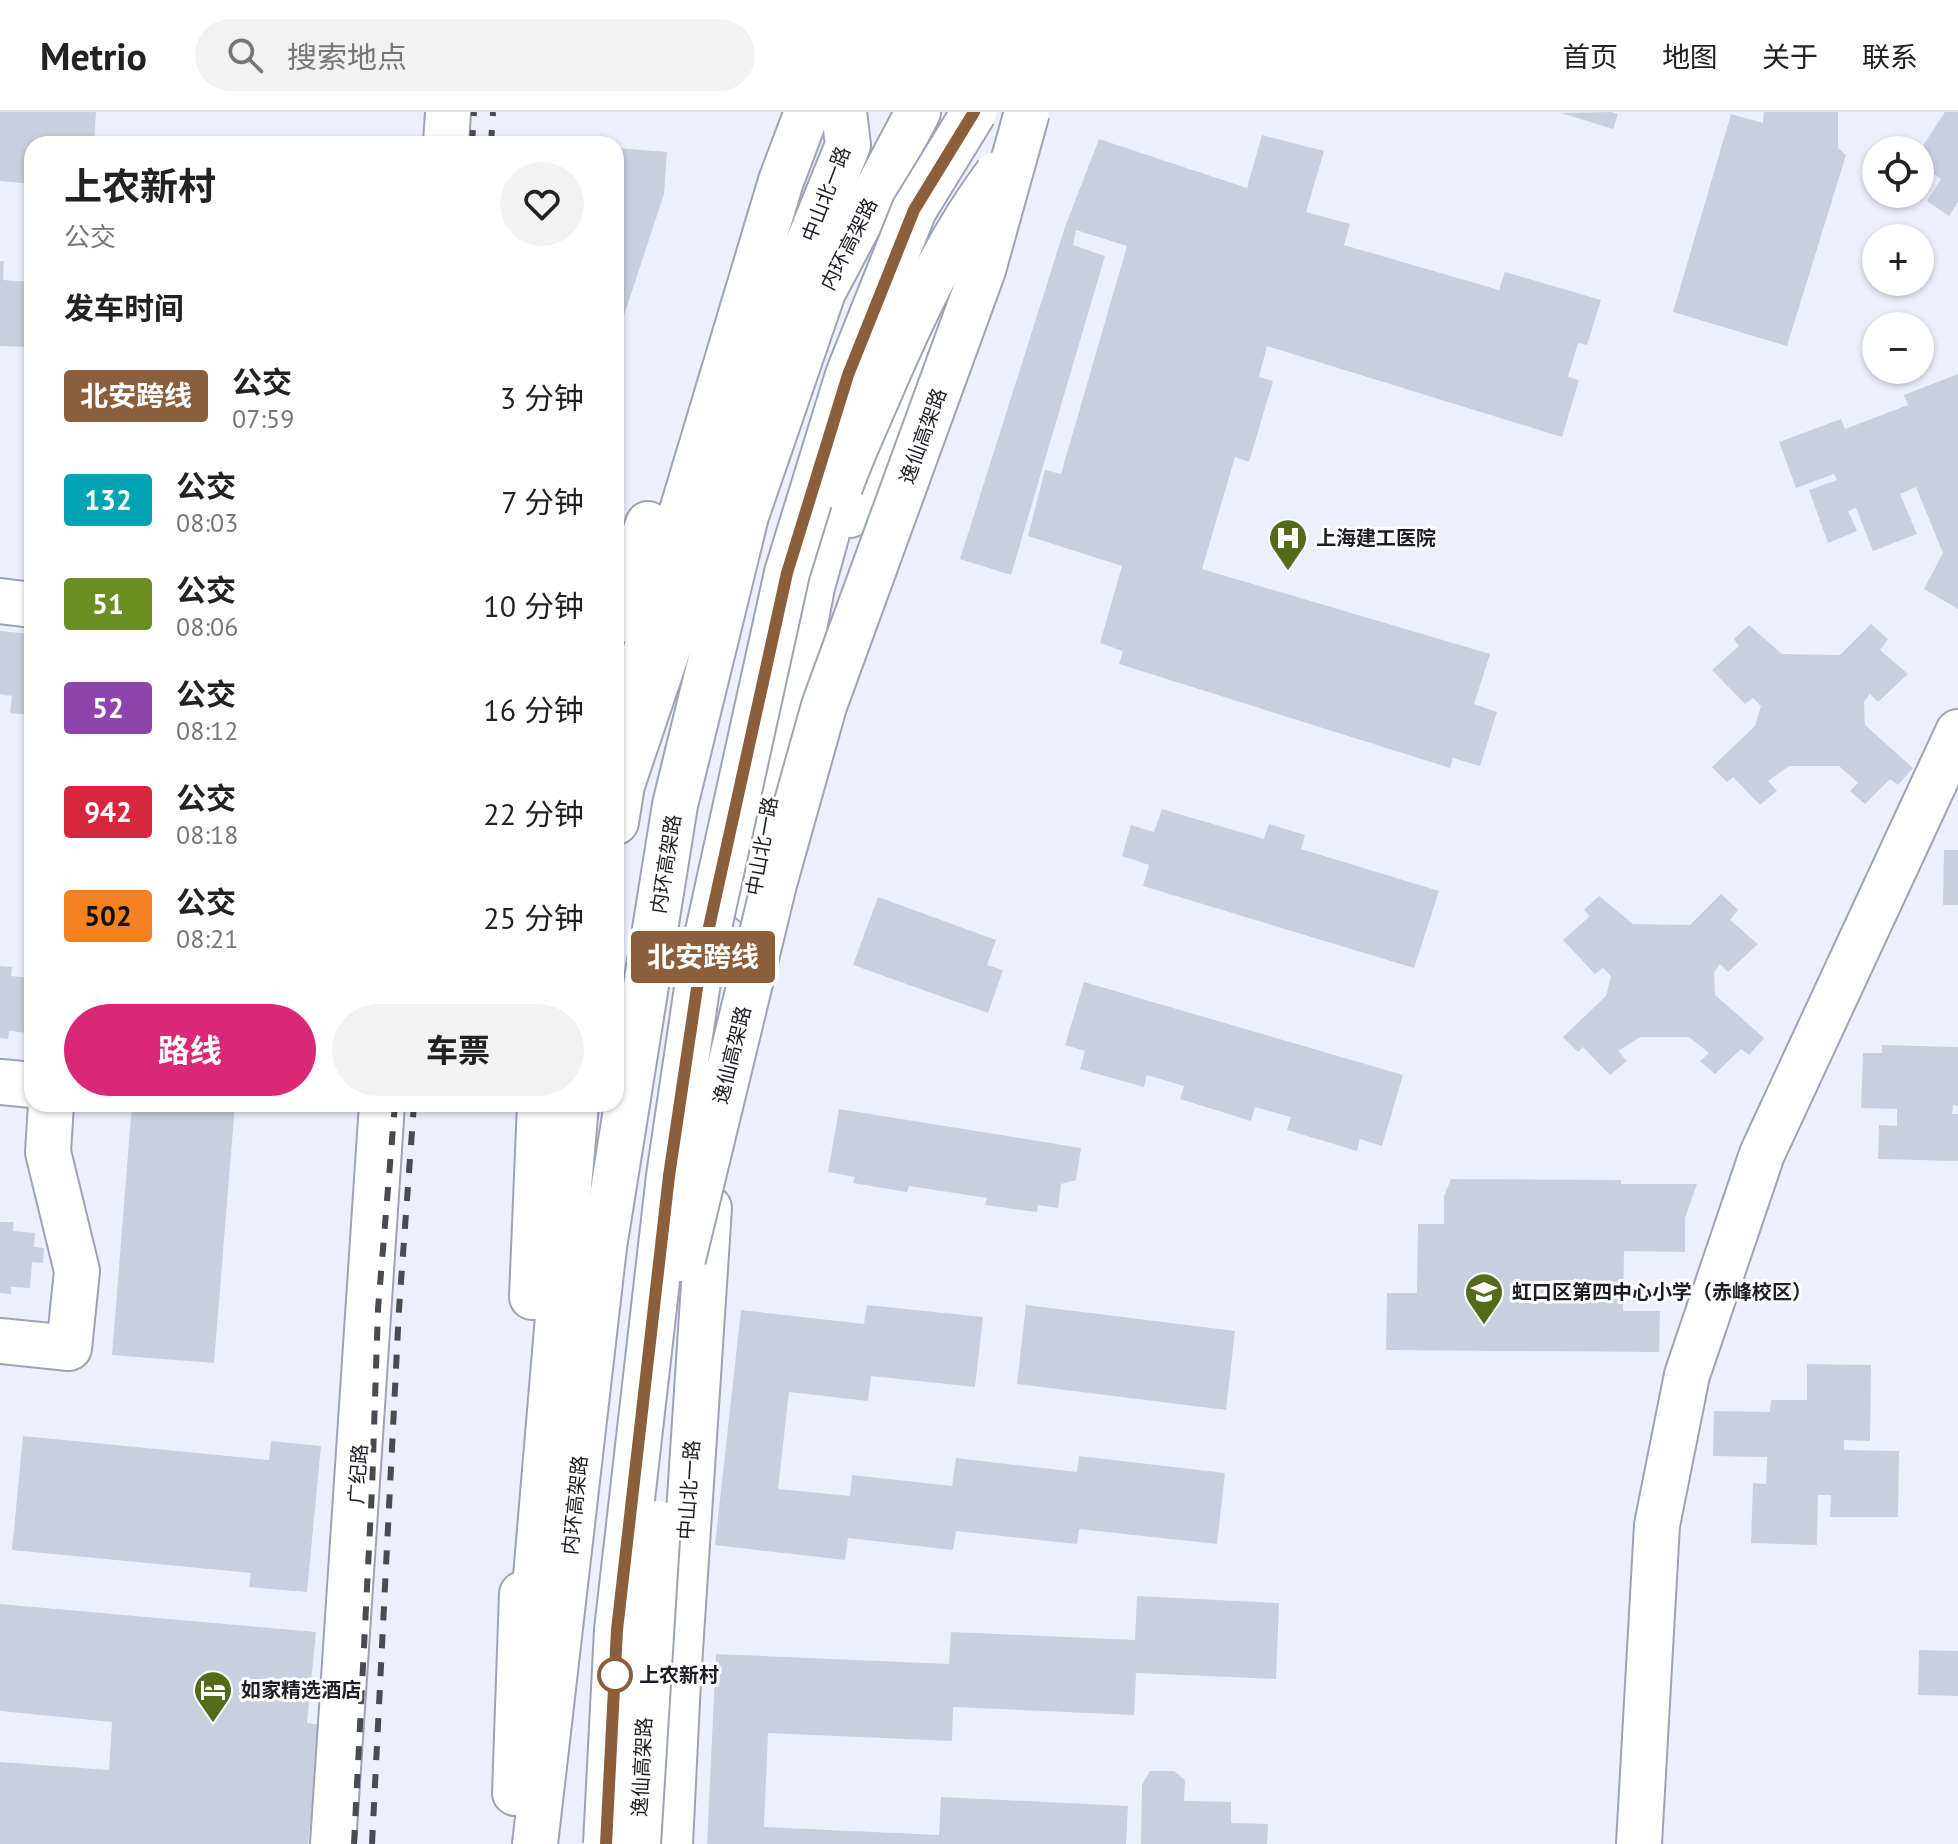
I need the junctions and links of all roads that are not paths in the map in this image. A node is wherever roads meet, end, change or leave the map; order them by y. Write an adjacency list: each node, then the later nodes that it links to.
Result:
1 (448, 112): 11 (main road)
2 (786, 112): 13 (main road)
3 (807, 112): 17 (main road)
4 (844, 112): 18 (main road, 中山北一路)
5 (918, 112): 27 (main road, 内环高架路)
6 (963, 112): 12 (main road, 中山北一路)
7 (974, 112): 12 (main road, bridge)
8 (1007, 112): 12 (main road)
9 (1027, 112): 29 (main road, 逸仙高架路, bridge)
10 (1042, 112): 12 (main road, bridge)
11 (446, 136)
12 (799, 580): 28 (main road, bridge); 30 (main road, 中山北一路)
13 (624, 597)
14 (0, 601): 15 (main road)
15 (24, 604)
16 (1958, 732): 31 (main road)
17 (624, 750)
18 (624, 779)
19 (0, 1082): 20 (main road)
20 (24, 1084)
21 (50, 1112): 25 (main road)
22 (381, 1112): 26 (main road, 广纪路)
23 (540, 1112): 27 (main road)
24 (572, 1112): 27 (main road)
25 (0, 1341)
26 (333, 1844)
27 (525, 1844)
28 (606, 1844)
29 (638, 1844)
30 (670, 1844)
31 (1639, 1844)

